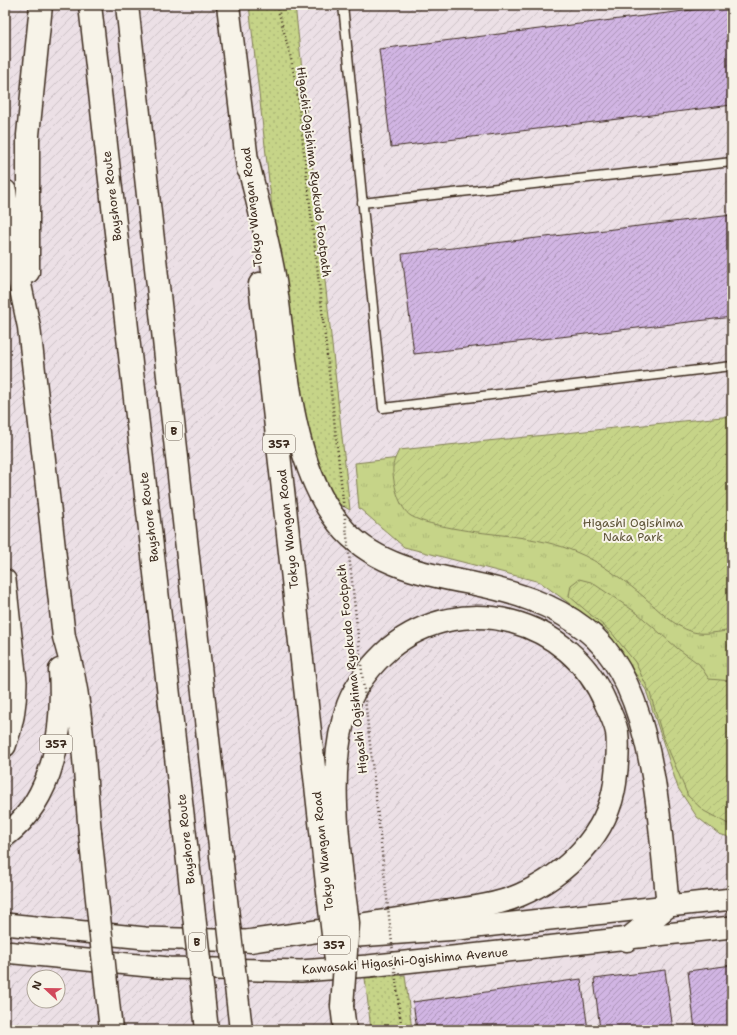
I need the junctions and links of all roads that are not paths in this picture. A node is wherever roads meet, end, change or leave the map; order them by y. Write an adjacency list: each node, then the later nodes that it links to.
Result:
1 (41, 5): 10 (highway)
2 (90, 5): 25 (highway, Bayshore Route / B, bridge)
3 (127, 5): 26 (highway, B, bridge)
4 (228, 5): 6 (highway, Tokyo Wangan Road / 357)
5 (343, 5): 9 (lane)
6 (246, 155): 16 (highway, Tokyo Wangan Road / 357); 18 (highway)
7 (732, 162): 9 (lane)
8 (5, 191): 10 (highway, 357)
9 (362, 203): 11 (lane)
10 (30, 327): 13 (highway, 357)
11 (732, 366)
12 (5, 580): 14 (street)
13 (64, 637): 15 (highway, 357); 24 (highway, 357, bridge)
14 (5, 746)
15 (5, 836)
16 (334, 880): 22 (highway); 27 (highway, Tokyo Wangan Road / 357, bridge)
17 (732, 899): 18 (street)
18 (668, 906): 21 (highway); 22 (street)
19 (5, 924): 22 (street)
20 (732, 927): 21 (street, Kawasaki Higashi-Ogishima Avenue)
21 (627, 940): 23 (street, Kawasaki Higashi-Ogishima Avenue)
22 (250, 941)
23 (5, 952)
24 (111, 1030)
25 (207, 1030)
26 (241, 1030)
27 (344, 1030)

